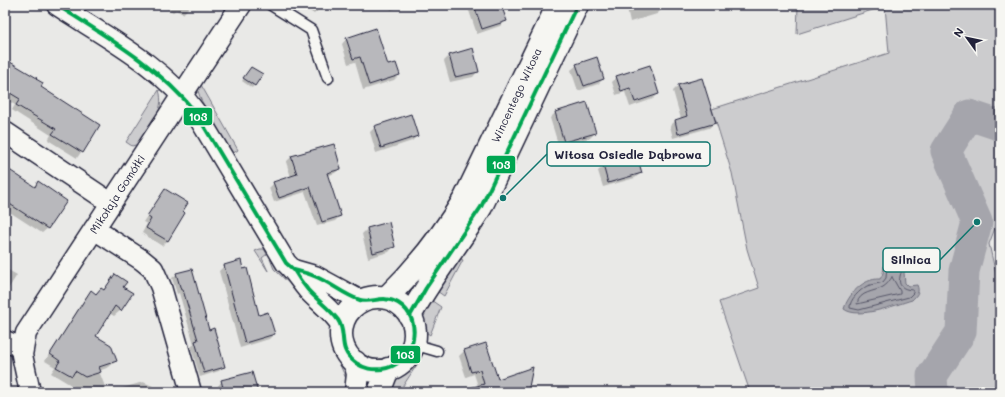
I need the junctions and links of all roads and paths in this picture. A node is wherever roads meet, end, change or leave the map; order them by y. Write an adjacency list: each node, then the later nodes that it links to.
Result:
1 (56, 5): 7 (street)
2 (241, 5): 7 (street, Mikołaja Gomółki)
3 (271, 5): 6 (lane)
4 (558, 5): 12 (main road, Wincentego Witosa)
5 (577, 5): 14 (main road, Wincentego Witosa)
6 (328, 78)
7 (182, 94): 9 (street, Mikołaja Gomółki); 11 (street)
8 (5, 132): 9 (street)
9 (111, 203): 10 (street, Mikołaja Gomółki)
10 (94, 229): 16 (street, Mikołaja Gomółki); 22 (street)
11 (294, 270): 13 (street); 15 (street)
12 (386, 298): 13 (main road); 14 (main road)
13 (361, 301): 15 (main road)
14 (410, 316): 17 (main road)
15 (342, 326): 19 (main road)
16 (13, 344): 21 (street, Mikołaja Gomółki)
17 (413, 344): 18 (lane); 20 (main road)
18 (437, 351)
19 (355, 362): 20 (main road); 23 (main road)
20 (388, 369): 24 (main road)
21 (30, 392)
22 (191, 392)
23 (356, 392)
24 (379, 392)

